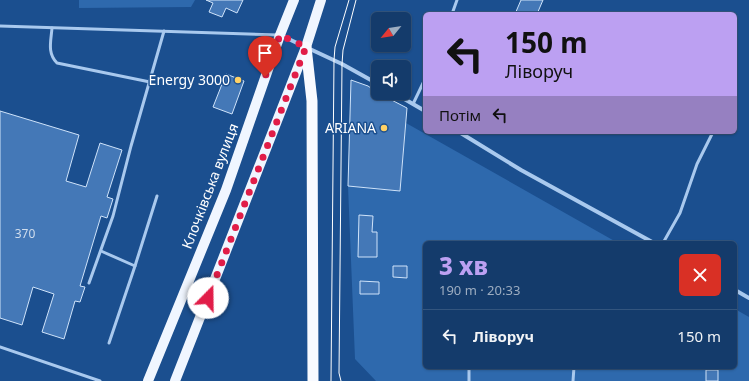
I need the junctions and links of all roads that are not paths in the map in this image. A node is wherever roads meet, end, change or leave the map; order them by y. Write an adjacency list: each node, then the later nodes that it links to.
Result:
1 (294, 0): 8 (main road, Клочківська вулиця)
2 (321, 0): 9 (main road)
3 (457, 0): 4 (lane)
4 (453, 12)
5 (0, 26): 6 (lane)
6 (52, 28): 7 (lane); 11 (lane)
7 (164, 31): 8 (lane); 11 (lane)
8 (280, 35): 9 (street); 31 (main road, Клочківська вулиця)
9 (306, 47): 10 (street); 32 (main road); 33 (highway)
10 (371, 80)
11 (150, 82): 21 (lane)
12 (423, 83): 14 (lane)
13 (406, 100): 14 (street)
14 (413, 104): 15 (street)
15 (423, 110)
16 (463, 134): 19 (street)
17 (712, 134): 20 (lane)
18 (157, 196): 22 (lane)
19 (650, 241)
20 (664, 241)
21 (101, 251): 22 (lane); 23 (lane)
22 (135, 266): 26 (lane)
23 (89, 283)
24 (737, 291): 25 (street)
25 (749, 298)
26 (108, 343)
27 (0, 346): 30 (lane)
28 (469, 369): 34 (lane)
29 (574, 369): 35 (lane)
30 (100, 381)
31 (148, 381)
32 (175, 381)
33 (312, 381)
34 (469, 381)
35 (573, 381)

